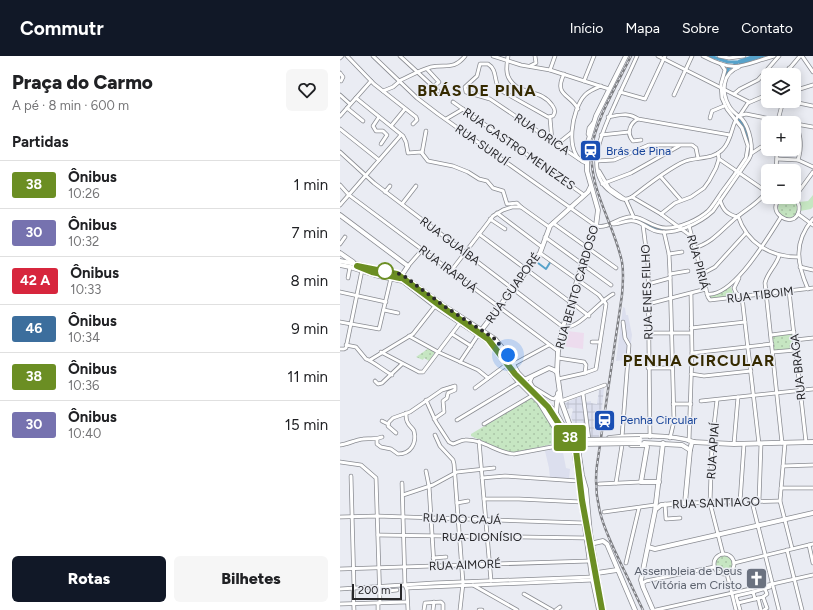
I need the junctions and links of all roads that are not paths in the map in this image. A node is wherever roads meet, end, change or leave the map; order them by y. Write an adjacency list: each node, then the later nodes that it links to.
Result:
1 (347, 56): 37 (street)
2 (373, 56): 38 (street, RUA SURUÍ)
3 (400, 56): 33 (street)
4 (493, 56): 23 (street)
5 (508, 56): 23 (street, RUA ORICA)
6 (535, 56): 25 (street)
7 (555, 56): 29 (street)
8 (594, 56): 35 (street)
9 (626, 56): 43 (main road)
10 (637, 56): 47 (street)
11 (658, 56): 20 (street)
12 (692, 56): 30 (street)
13 (703, 56): 24 (street)
14 (719, 56): 21 (street)
15 (744, 56): 21 (street)
16 (774, 56): 26 (street)
17 (779, 56): 49 (street)
18 (801, 56): 27 (street); 31 (street)
19 (459, 57): 22 (street)
20 (664, 57): 30 (street); 47 (street)
21 (729, 57)
22 (463, 59): 28 (street)
23 (508, 61): 25 (street); 66 (street, RUA ORICA)
24 (721, 64): 26 (street); 42 (street)
25 (530, 66): 29 (street)
26 (739, 67): 42 (street)
27 (789, 68)
28 (427, 69): 33 (street); 41 (street)
29 (550, 70): 34 (street)
30 (685, 70): 42 (street); 48 (street)
31 (813, 72)
32 (340, 73): 36 (street)
33 (418, 73): 38 (street); 41 (street)
34 (564, 74): 35 (street); 62 (street)
35 (584, 80): 40 (street)
36 (341, 81)
37 (371, 81): 45 (street); 52 (street)
38 (400, 81): 45 (street); 71 (street, RUA SURUÍ)
39 (813, 85): 44 (street)
40 (602, 86): 43 (street); 62 (street)
41 (433, 88): 46 (street)
42 (722, 88): 49 (street); 57 (street); 65 (street)
43 (609, 89): 102 (main road)
44 (801, 89)
45 (383, 91): 60 (street)
46 (438, 92)
47 (620, 92): 67 (street)
48 (674, 94)
49 (734, 94): 54 (street)
50 (340, 95): 55 (street)
51 (761, 97): 54 (street)
52 (356, 98): 55 (street); 64 (street)
53 (453, 102): 61 (street, RUA CASTRO MENEZES)
54 (750, 102): 65 (street)
55 (350, 104): 59 (street)
56 (801, 104): 58 (street)
57 (724, 106): 65 (street); 68 (street)
58 (813, 106)
59 (347, 108): 63 (street); 72 (street)
60 (405, 109): 73 (street); 75 (street)
61 (463, 109): 71 (street); 116 (street, RUA CASTRO MENEZES)
62 (578, 109): 80 (street)
63 (340, 116)
64 (379, 117): 75 (street); 86 (street)
65 (739, 117): 69 (street); 83 (street); 90 (street); 105 (street)
66 (550, 118): 85 (street); 85 (street, RUA ORICA)
67 (608, 118): 70 (street); 82 (street)
68 (710, 118)
69 (761, 118)
70 (638, 119): 79 (street); 83 (street)
71 (446, 120): 128 (street, RUA SURUÍ)
72 (363, 121)
73 (413, 124)
74 (801, 124): 76 (street)
75 (391, 126): 81 (street)
76 (813, 127)
77 (340, 129): 99 (street)
78 (426, 131): 91 (street)
79 (629, 132): 82 (street); 84 (street)
80 (571, 134): 85 (street); 96 (street)
81 (401, 135): 91 (street); 99 (street)
82 (601, 135): 101 (street)
83 (730, 135): 92 (street)
84 (641, 140)
85 (553, 142): 96 (street, RUA ORICA)
86 (381, 144)
87 (680, 146): 95 (street); 101 (street); 109 (street)
88 (761, 147): 90 (street)
89 (340, 152): 107 (street, RUA GUAÍBA)
90 (752, 152): 105 (street)
91 (422, 153): 127 (street)
92 (718, 153): 93 (street); 97 (street)
93 (714, 155): 95 (street); 97 (street)
94 (799, 156): 100 (street)
95 (698, 158): 108 (street)
96 (580, 159): 102 (street, RUA ORICA)
97 (719, 159): 105 (street); 121 (street)
98 (777, 159): 100 (street); 103 (street)
99 (379, 160): 107 (street)
100 (798, 160): 104 (street)
101 (597, 161): 109 (street)
102 (586, 163): 116 (main road, RUA BENTO CARDOSO)
103 (777, 164)
104 (813, 167)
105 (738, 172): 113 (street); 122 (street); 144 (street)
106 (813, 172): 114 (street)
107 (365, 176): 115 (street, RUA GUAÍBA); 117 (street)
108 (661, 177): 118 (street); 121 (street)
109 (604, 184): 120 (street)
110 (340, 186): 117 (street, RUA IRAPUÁ)
111 (390, 186): 115 (street)
112 (416, 186): 123 (street)
113 (761, 188)
114 (801, 188)
115 (385, 192): 123 (street, RUA GUAÍBA)
116 (588, 193): 128 (main road, RUA GUAPORÉ); 141 (main road, RUA BENTO CARDOSO)
117 (349, 195): 126 (street); 157 (street, RUA IRAPUÁ)
118 (632, 196): 120 (street); 130 (street)
119 (761, 198): 133 (street)
120 (626, 200): 136 (street)
121 (681, 200): 130 (street)
122 (720, 200): 133 (street); 142 (street)
123 (402, 204): 160 (street, RUA GUAÍBA)
124 (778, 204): 134 (street)
125 (799, 204): 131 (street)
126 (340, 205)
127 (521, 207): 129 (street); 143 (street)
128 (571, 207): 138 (main road, RUA GUAPORÉ); 141 (street, RUA SURUÍ)
129 (497, 214): 135 (street); 154 (street)
130 (661, 214): 144 (street)
131 (798, 214): 134 (street); 140 (street)
132 (340, 215): 169 (main road)
133 (737, 216): 147 (street); 156 (street)
134 (781, 217): 153 (street)
135 (490, 219): 145 (street); 148 (street)
136 (634, 219): 139 (street); 139 (street); 141 (street)
137 (813, 219): 140 (street)
138 (553, 222): 143 (main road, RUA GUAPORÉ); 155 (street)
139 (642, 223): 144 (street); 146 (street); 185 (street, RUA ENES FILHO)
140 (811, 224): 164 (street)
141 (596, 226): 155 (main road, RUA BENTO CARDOSO)
142 (689, 226): 144 (street); 149 (street, RUA PIRIÁ)
143 (549, 227): 151 (main road, RUA GUAPORÉ)
144 (680, 228): 146 (street); 149 (street)
145 (505, 229)
146 (664, 232): 162 (street)
147 (746, 233): 153 (street); 178 (street)
148 (479, 234): 160 (street); 173 (street)
149 (691, 236): 156 (street, RUA PIRIÁ)
150 (345, 237): 152 (street)
151 (545, 237): 154 (main road, RUA GUAPORÉ); 166 (street)
152 (340, 244)
153 (761, 247): 163 (street); 183 (street)
154 (542, 248): 161 (main road, RUA GUAPORÉ)
155 (587, 248): 166 (main road, RUA BENTO CARDOSO); 170 (street)
156 (694, 248): 178 (street, RUA PIRIÁ)
157 (422, 250): 169 (street); 175 (street, RUA IRAPUÁ)
158 (682, 252): 162 (street)
159 (340, 253): 167 (main road)
160 (465, 253): 175 (street); 189 (street, RUA GUAÍBA)
161 (540, 253): 173 (main road, RUA GUAPORÉ); 184 (street)
162 (669, 254): 177 (street)
163 (779, 256): 164 (street); 198 (street)
164 (798, 259): 171 (street)
165 (340, 262): 167 (main road)
166 (582, 264): 184 (main road, RUA BENTO CARDOSO); 186 (street)
167 (352, 265): 168 (main road); 172 (main road); 179 (main road); 180 (street)
168 (340, 266)
169 (408, 266): 179 (main road)
170 (616, 268)
171 (802, 268): 174 (street); 191 (street)
172 (361, 270): 181 (main road); 199 (street)
173 (527, 270): 189 (main road, RUA GUAPORÉ); 206 (street)
174 (813, 270)
175 (451, 271): 210 (street, RUA IRAPUÁ)
176 (688, 271): 177 (street)
177 (670, 274): 182 (street)
178 (702, 274): 190 (street, RUA PIRIÁ)
179 (402, 275): 222 (main road)
180 (348, 278)
181 (391, 278): 205 (street); 208 (main road)
182 (670, 278): 185 (street); 204 (street)
183 (739, 278): 187 (street); 192 (street)
184 (578, 280): 203 (street); 206 (main road, RUA BENTO CARDOSO)
185 (648, 284): 207 (street, RUA ENES FILHO)
186 (611, 285)
187 (728, 287): 192 (street); 197 (street)
188 (813, 288): 191 (street, RUA TIBOIM)
189 (513, 289): 210 (main road, RUA GUAPORÉ); 219 (street, RUA GUAÍBA)
190 (706, 289): 196 (street); 197 (street, RUA PIRIÁ)
191 (808, 289): 193 (street, RUA TIBOIM)
192 (734, 290): 200 (street); 202 (street)
193 (789, 291): 198 (street, RUA TIBOIM); 221 (street, RUA BRAGA)
194 (340, 292): 199 (street)
195 (612, 294): 203 (street)
196 (691, 294): 204 (street); 220 (street)
197 (707, 294): 201 (street, RUA PIRIÁ)
198 (766, 294): 200 (street, RUA TIBOIM); 227 (street)
199 (357, 295): 205 (street); 218 (street)
200 (742, 297): 202 (street, RUA TIBOIM); 217 (street)
201 (708, 298): 202 (street, RUA TIBOIM)
202 (732, 298)
203 (604, 299): 213 (street); 232 (street)
204 (670, 299): 207 (street); 224 (street)
205 (386, 302): 211 (street)
206 (570, 302): 219 (main road, RUA BENTO CARDOSO)
207 (648, 304): 223 (street, RUA ENES FILHO)
208 (435, 306): 215 (main road); 228 (street)
209 (576, 306): 213 (street)
210 (499, 308): 222 (main road, RUA GUAPORÉ); 235 (street, RUA IRAPUÁ)
211 (384, 310): 212 (street); 218 (street)
212 (398, 313)
213 (589, 316): 219 (street)
214 (340, 322): 218 (street)
215 (460, 322): 222 (main road); 226 (street)
216 (623, 322): 292 (street)
217 (745, 322): 220 (street); 237 (street)
218 (351, 324): 234 (street)
219 (564, 327): 240 (main road, RUA BENTO CARDOSO)
220 (691, 328): 225 (street)
221 (794, 332): 227 (street); 230 (street, RUA BRAGA)
222 (480, 333): 236 (street); 249 (main road); 250 (main road)
223 (648, 333): 224 (street); 251 (street, RUA ENES FILHO)
224 (671, 333): 225 (street); 252 (street)
225 (691, 333): 244 (street)
226 (452, 334): 236 (street); 242 (street)
227 (771, 335): 233 (street)
228 (409, 336): 241 (street); 242 (street)
229 (813, 338): 230 (street)
230 (795, 340): 239 (street, RUA BRAGA)
231 (592, 342): 232 (street)
232 (600, 342): 255 (street)
233 (772, 344): 237 (street); 243 (street)
234 (346, 345): 238 (street); 246 (street)
235 (549, 345): 240 (street, RUA IRAPUÁ); 249 (street)
236 (471, 346): 247 (street)
237 (748, 347): 244 (street); 253 (street)
238 (340, 349)
239 (796, 350): 243 (street); 267 (street, RUA BRAGA)
240 (558, 351): 245 (main road, RUA BENTO CARDOSO)
241 (381, 352): 246 (street); 248 (street)
242 (438, 352): 247 (street); 248 (street)
243 (773, 352): 268 (street)
244 (692, 353): 257 (street)
245 (558, 358): 254 (main road, RUA BENTO CARDOSO); 255 (street)
246 (370, 360): 258 (street)
247 (460, 362): 259 (street)
248 (402, 364): 258 (street)
249 (512, 364): 262 (main road)
250 (506, 365): 259 (street); 262 (main road)
251 (648, 368): 252 (street); 293 (street, RUA ENES FILHO)
252 (672, 368): 279 (street)
253 (751, 371): 257 (street); 271 (street)
254 (557, 372): 256 (main road); 260 (main road, RUA BENTO CARDOSO)
255 (585, 373): 260 (street)
256 (535, 374): 262 (main road); 272 (street)
257 (691, 374): 280 (street)
258 (392, 375): 261 (street)
259 (488, 378): 264 (street)
260 (557, 379): 266 (main road, RUA BENTO CARDOSO)
261 (375, 381)
262 (522, 381): 270 (main road); 281 (main road); 284 (street)
263 (605, 385): 269 (street)
264 (475, 388)
265 (813, 388): 267 (street)
266 (558, 389): 272 (main road); 276 (main road)
267 (801, 390): 268 (street); 301 (street, RUA BRAGA)
268 (777, 392): 271 (street); 305 (street)
269 (583, 394): 276 (street); 313 (street)
270 (533, 395): 278 (main road); 287 (street)
271 (754, 395): 273 (street); 309 (street)
272 (557, 396): 281 (main road)
273 (738, 398): 275 (street); 307 (street)
274 (426, 400): 282 (street); 283 (street); 283 (street)
275 (717, 400): 277 (street); 304 (street, RUA APIAÍ)
276 (561, 401): 288 (main road)
277 (701, 401)
278 (540, 402): 297 (main road); 299 (main road, bridge)
279 (673, 404): 280 (street); 295 (street)
280 (691, 404): 300 (street)
281 (556, 412): 299 (main road, bridge)
282 (406, 413): 286 (street); 296 (street)
283 (434, 419): 298 (street)
284 (457, 420)
285 (382, 421): 286 (street)
286 (388, 424): 289 (street)
287 (484, 424)
288 (572, 432): 294 (main road); 313 (main road)
289 (396, 433)
290 (435, 436): 321 (street)
291 (382, 437): 296 (street)
292 (622, 437): 293 (main road); 312 (main road)
293 (650, 437): 295 (main road)
294 (572, 438): 297 (main road); 306 (main road)
295 (670, 438): 300 (main road)
296 (377, 439): 310 (street)
297 (562, 439): 306 (main road); 311 (street)
298 (479, 441): 311 (street); 319 (street)
299 (640, 441): 300 (main road); 303 (main road)
300 (690, 442): 304 (main road); 314 (main road)
301 (806, 442): 302 (main road); 305 (main road)
302 (813, 442)
303 (663, 443): 314 (main road); 326 (main road)
304 (712, 443): 307 (main road); 342 (street, RUA APIAÍ)
305 (784, 443): 309 (main road); 317 (street)
306 (568, 444): 311 (street); 324 (main road)
307 (734, 444): 308 (main road)
308 (744, 444): 309 (main road); 340 (street)
309 (760, 444): 336 (street)
310 (340, 445)
311 (559, 445)
312 (622, 445): 325 (main road); 329 (street)
313 (578, 448): 368 (main road)
314 (690, 450): 344 (main road)
315 (340, 462): 352 (street)
316 (813, 465): 317 (street)
317 (783, 466): 331 (street)
318 (494, 468): 319 (street)
319 (482, 470): 321 (street); 323 (street)
320 (426, 471): 330 (street)
321 (454, 473): 330 (street); 338 (street)
322 (351, 476): 351 (street)
323 (482, 478): 324 (street); 334 (street)
324 (578, 481): 339 (main road)
325 (641, 482): 326 (main road); 329 (street)
326 (659, 482): 345 (main road)
327 (402, 483): 333 (street)
328 (599, 484): 329 (street)
329 (616, 484)
330 (429, 486): 333 (street); 354 (street)
331 (781, 488): 332 (street); 337 (street)
332 (813, 488)
333 (403, 495): 353 (street)
334 (484, 499): 339 (street); 357 (street)
335 (468, 501): 338 (street)
336 (759, 501): 337 (street, RUA SANTIAGO); 341 (street, RUA SANTIAGO)
337 (780, 501): 358 (street)
338 (457, 502): 356 (street)
339 (581, 502): 359 (main road)
340 (740, 502): 341 (street, RUA SANTIAGO); 342 (street, RUA SANTIAGO)
341 (752, 502): 360 (street)
342 (710, 503): 344 (street, RUA SANTIAGO); 361 (street, RUA APIAÍ)
343 (665, 504): 344 (main road, RUA SANTIAGO); 347 (main road, RUA SANTIAGO); 355 (street)
344 (685, 504)
345 (655, 505): 346 (street); 347 (main road)
346 (639, 508): 348 (street); 379 (street)
347 (655, 511): 371 (main road)
348 (604, 512)
349 (813, 513): 358 (main road)
350 (340, 516): 351 (street, RUA DO CAJÁ)
351 (353, 516): 352 (street, RUA DO CAJÁ); 387 (street)
352 (377, 516): 353 (street, RUA DO CAJÁ); 362 (street)
353 (404, 517): 354 (street, RUA DO CAJÁ); 363 (street)
354 (430, 517): 356 (street, RUA DO CAJÁ); 364 (street)
355 (680, 518)
356 (458, 519): 357 (street, RUA DO CAJÁ); 366 (street)
357 (486, 520): 359 (street, RUA DO CAJÁ); 365 (street)
358 (785, 520): 360 (main road); 372 (street)
359 (584, 523): 367 (main road)
360 (758, 526): 361 (main road); 375 (street)
361 (717, 534): 371 (main road); 374 (street, RUA APIAÍ)
362 (378, 535): 363 (street, RUA DIONÍSIO); 388 (street)
363 (404, 536): 364 (street, RUA DIONÍSIO); 385 (street)
364 (432, 536): 366 (street, RUA DIONÍSIO); 377 (street)
365 (487, 536): 366 (street, RUA DIONÍSIO); 367 (street, RUA DIONÍSIO); 383 (street)
366 (460, 537): 382 (street)
367 (587, 538): 368 (main road)
368 (590, 544): 378 (main road); 390 (main road); 391 (main road)
369 (813, 544): 370 (street)
370 (809, 545): 372 (street); 381 (street)
371 (648, 547): 402 (main road)
372 (792, 548): 373 (street)
373 (787, 550): 375 (street); 395 (street)
374 (723, 554): 380 (street); 386 (street)
375 (765, 555): 380 (street); 398 (street)
376 (446, 557): 377 (street)
377 (433, 558): 384 (street)
378 (590, 561): 383 (street, RUA AIMORÉ); 394 (main road)
379 (626, 563)
380 (734, 563): 392 (street)
381 (813, 563)
382 (462, 565): 383 (street, RUA AIMORÉ); 384 (street, RUA AIMORÉ); 397 (street)
383 (490, 565): 396 (street)
384 (434, 566): 385 (street, RUA AIMORÉ)
385 (405, 567): 388 (street, RUA AIMORÉ); 400 (street)
386 (714, 567): 392 (street); 402 (street)
387 (354, 568): 388 (street, RUA AIMORÉ); 389 (street, RUA AIMORÉ); 403 (street)
388 (378, 568): 401 (street)
389 (340, 569)
390 (617, 570): 391 (main road); 434 (main road)
391 (597, 573): 433 (main road)
392 (727, 574): 409 (street)
393 (813, 575): 395 (street)
394 (593, 578): 396 (street); 432 (main road)
395 (794, 578): 398 (street); 441 (street)
396 (491, 582): 397 (street); 399 (street)
397 (463, 583): 399 (street); 400 (street); 428 (street)
398 (772, 584): 409 (street); 440 (street)
399 (472, 585): 429 (street)
400 (406, 586): 401 (street); 414 (street)
401 (379, 587): 403 (street); 408 (street)
402 (642, 587): 435 (main road)
403 (354, 588): 405 (street); 419 (street)
404 (770, 588): 406 (street)
405 (340, 589)
406 (765, 589): 410 (street); 412 (street)
407 (397, 590): 408 (street)
408 (379, 592): 416 (street)
409 (732, 592): 436 (street); 437 (street)
410 (753, 592): 413 (street); 417 (street)
411 (524, 594): 421 (street)
412 (763, 597): 413 (street); 439 (street)
413 (756, 599): 417 (street); 438 (street)
414 (407, 602): 416 (street); 424 (street)
415 (434, 602): 425 (street); 426 (street); 427 (street)
416 (379, 603): 419 (street); 423 (street)
417 (738, 603): 437 (street)
418 (340, 604): 419 (street)
419 (353, 604): 422 (street)
420 (560, 607): 431 (street)
421 (546, 609): 430 (street)
422 (354, 610)
423 (378, 610)
424 (408, 610)
425 (424, 610)
426 (433, 610)
427 (443, 610)
428 (460, 610)
429 (517, 610)
430 (552, 610)
431 (556, 610)
432 (599, 610)
433 (603, 610)
434 (635, 610)
435 (653, 610)
436 (656, 610)
437 (738, 610)
438 (761, 610)
439 (764, 610)
440 (779, 610)
441 (802, 610)

